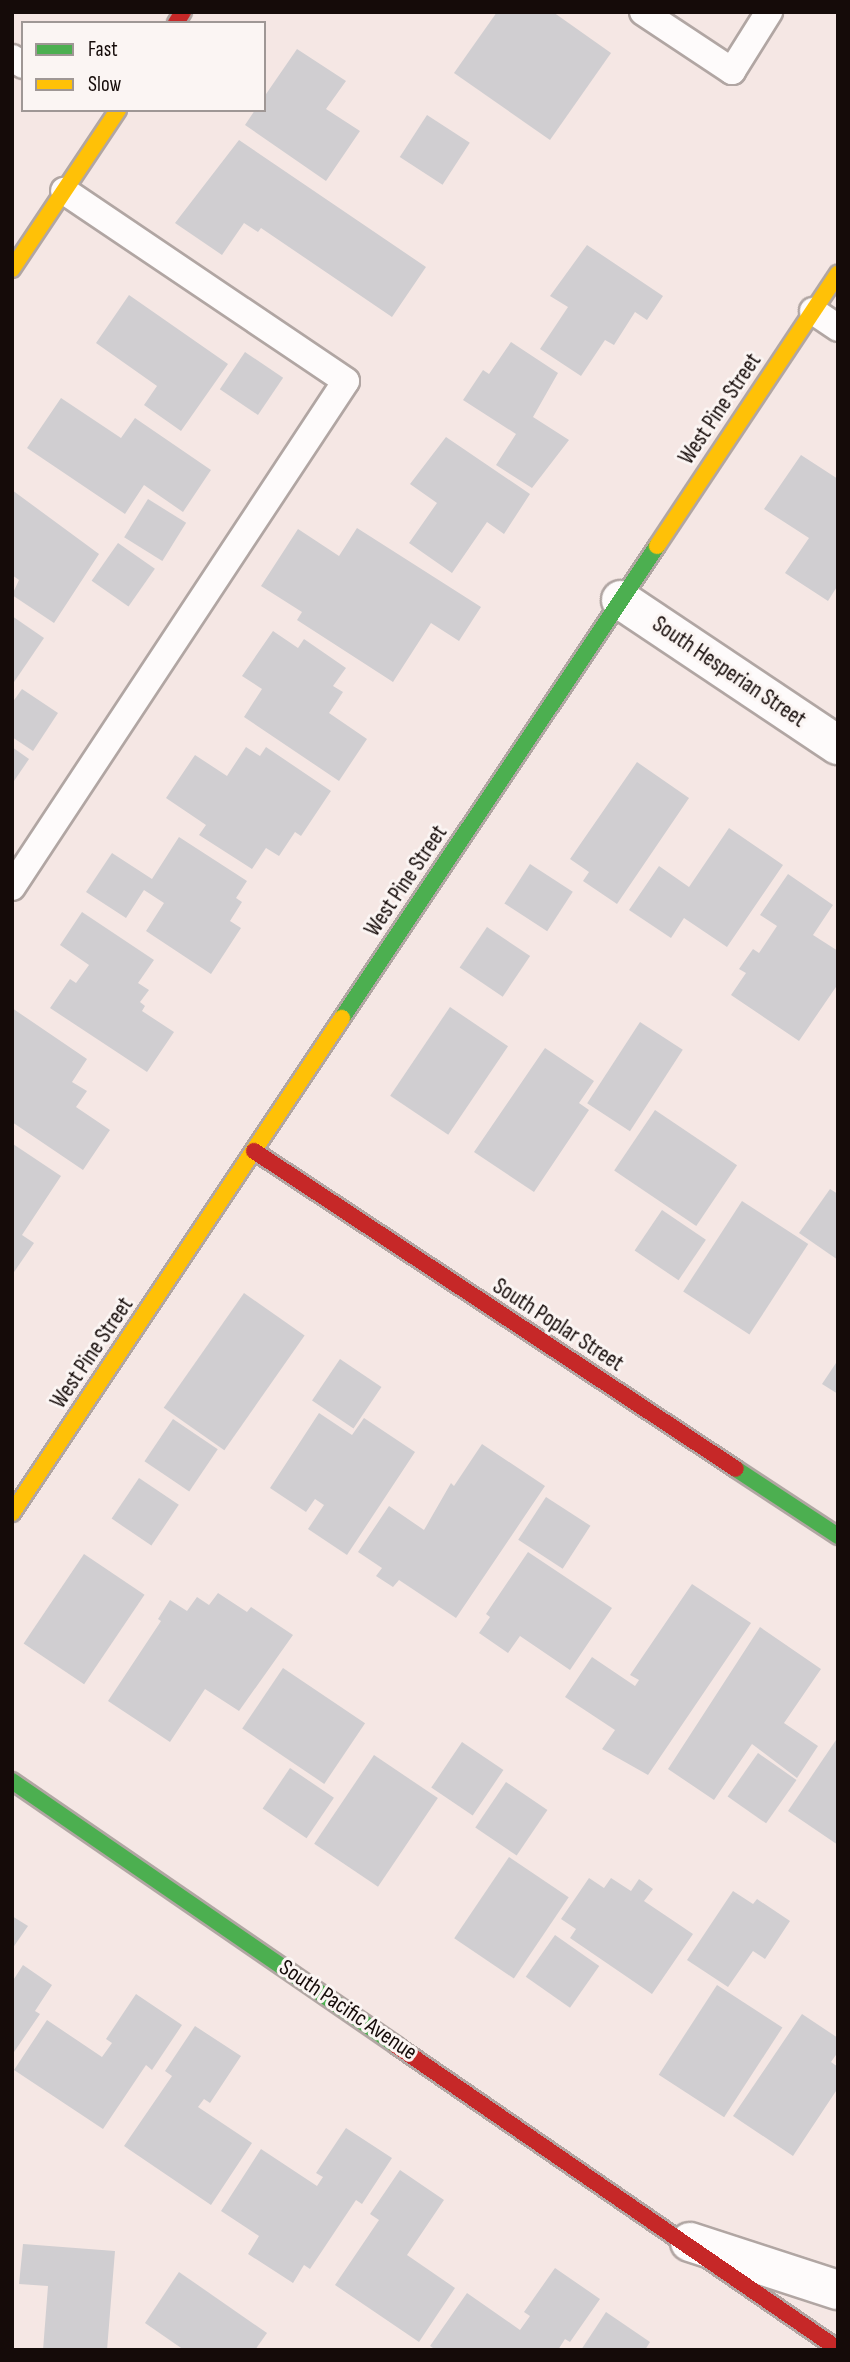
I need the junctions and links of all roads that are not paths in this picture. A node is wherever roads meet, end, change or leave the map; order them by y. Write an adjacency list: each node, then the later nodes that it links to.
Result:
1 (643, 12): 2 (lane)
2 (769, 12)
3 (106, 115): 4 (street)
4 (64, 191): 5 (street); 11 (lane)
5 (12, 269)
6 (838, 274): 7 (street, West Pine Street)
7 (813, 311): 8 (lane); 9 (street, West Pine Street)
8 (838, 328)
9 (621, 600): 10 (street, South Hesperian Street); 12 (street, West Pine Street)
10 (838, 745)
11 (12, 887)
12 (254, 1151): 13 (street, West Pine Street); 14 (street, South Poplar Street)
13 (12, 1513)
14 (838, 1536)
15 (12, 1780): 16 (street, South Pacific Avenue)
16 (683, 2240): 17 (street, South Pacific Avenue); 18 (street, South Pacific Avenue)
17 (838, 2290)
18 (838, 2349)

